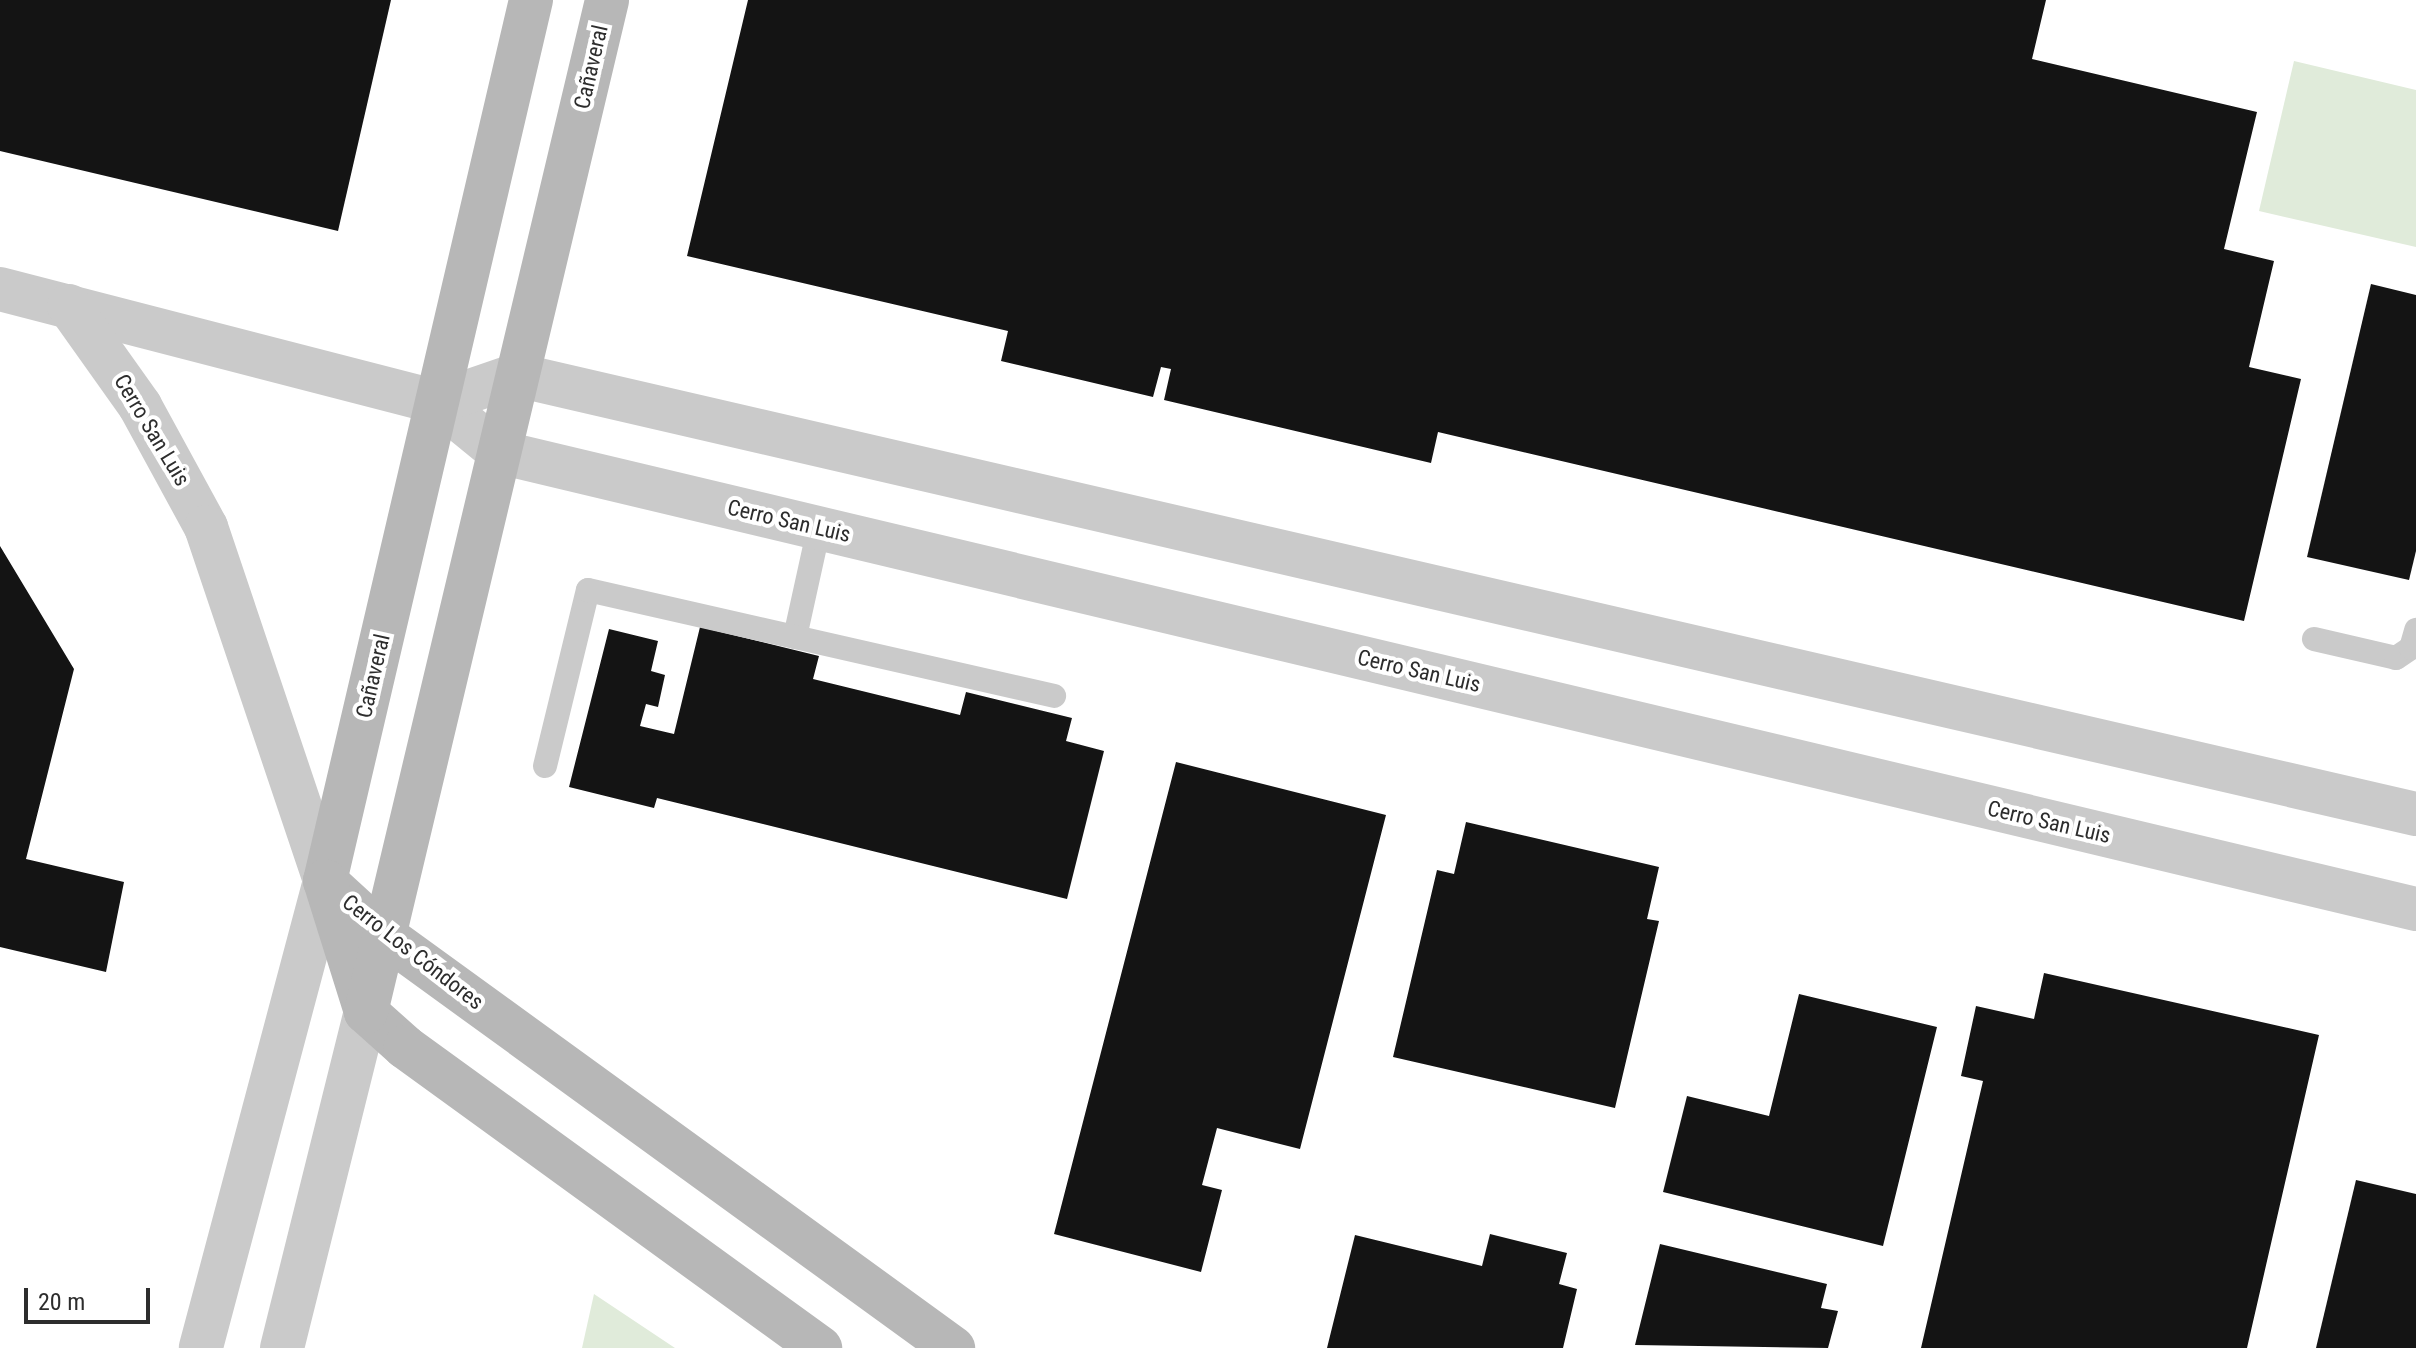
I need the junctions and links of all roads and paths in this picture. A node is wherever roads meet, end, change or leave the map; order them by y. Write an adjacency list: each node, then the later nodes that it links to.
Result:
1 (531, 0): 6 (street, Cañaveral)
2 (607, 0): 5 (street, Cañaveral)
3 (0, 289): 4 (street, Cerro San Luis)
4 (69, 306): 6 (street, Cerro San Luis); 15 (street, Cerro San Luis)
5 (517, 375): 6 (street); 7 (street, Cañaveral); 14 (street)
6 (438, 402): 7 (street, Cerro San Luis); 15 (street, Cañaveral)
7 (499, 452): 8 (street, Cerro San Luis); 17 (street, Cañaveral)
8 (819, 528): 10 (lane); 16 (street, Cerro San Luis)
9 (2416, 630): 11 (lane)
10 (795, 637): 12 (lane); 13 (lane)
11 (2314, 639)
12 (1054, 696)
13 (545, 766)
14 (2416, 814)
15 (325, 881): 17 (street, Cerro Los Cóndores); 18 (street, Cerro Los Cóndores); 19 (street, Cañaveral)
16 (2416, 909)
17 (385, 936): 18 (street, Cañaveral); 22 (street, Cerro Los Cóndores)
18 (366, 1012): 20 (street, Cañaveral); 21 (street)
19 (201, 1348)
20 (282, 1348)
21 (820, 1348)
22 (953, 1348)

